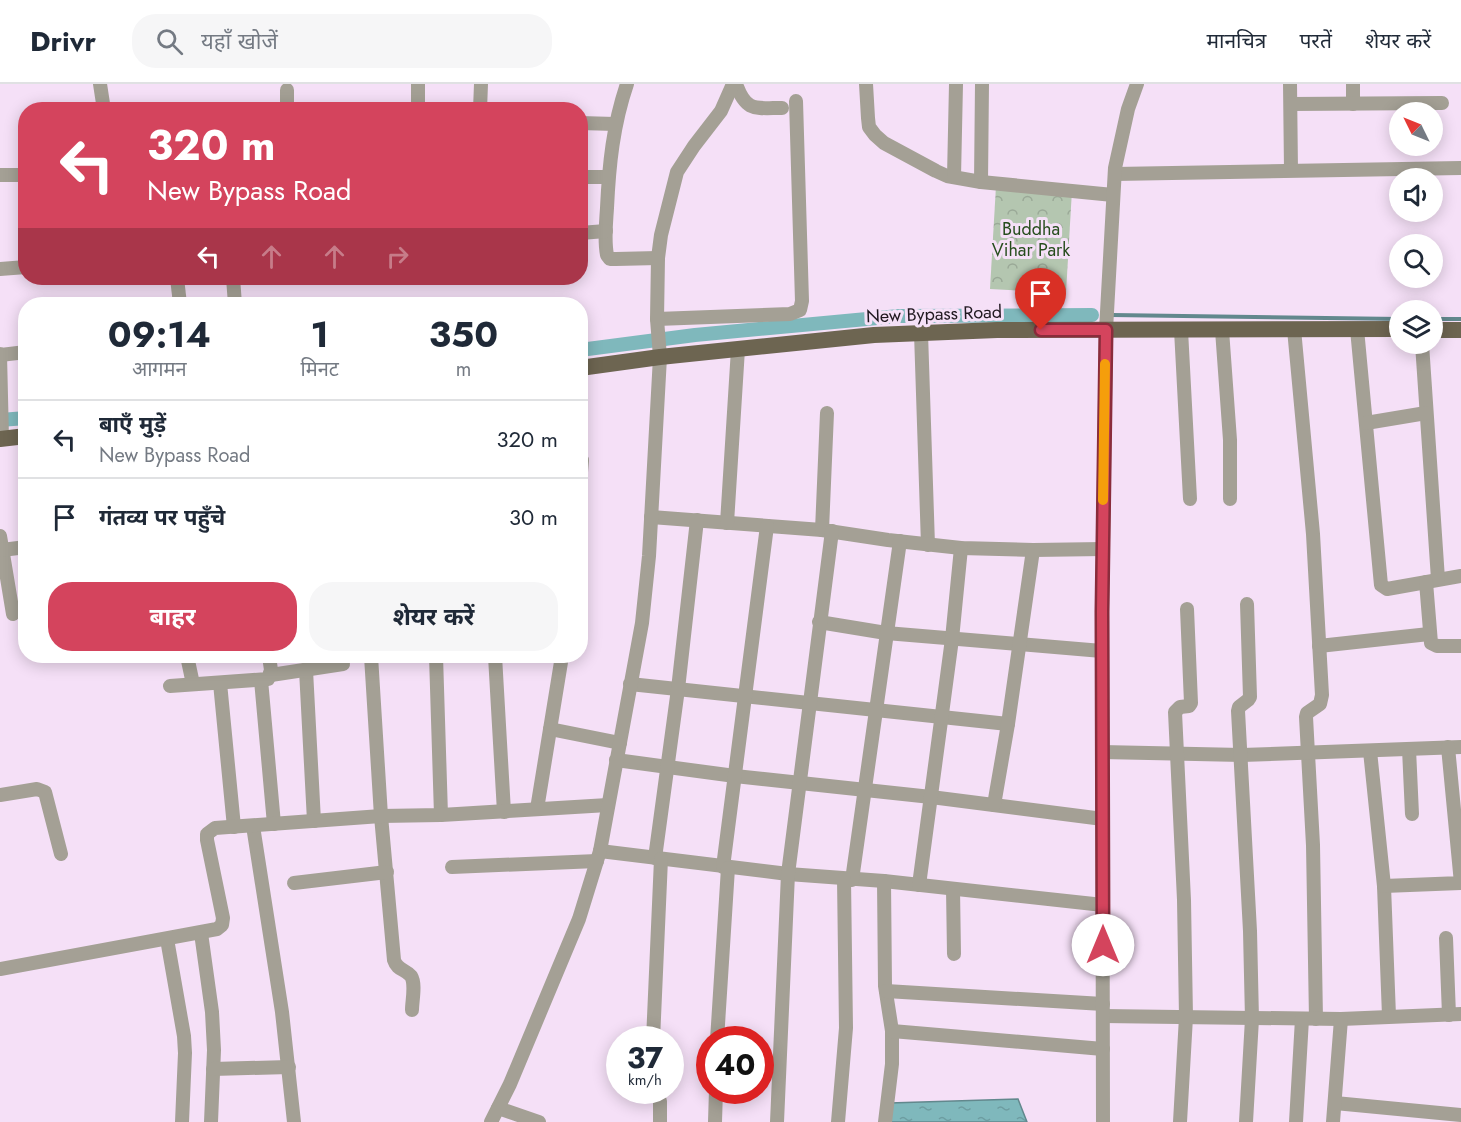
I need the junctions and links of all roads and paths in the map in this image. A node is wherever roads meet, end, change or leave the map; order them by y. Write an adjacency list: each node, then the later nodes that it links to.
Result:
1 (100, 84): 14 (street)
2 (418, 84): 16 (street)
3 (481, 84): 17 (street)
4 (627, 84): 23 (street)
5 (735, 84): 21 (street); 36 (street)
6 (866, 84): 31 (street)
7 (956, 84): 31 (street)
8 (982, 84): 32 (street)
9 (1137, 84): 26 (street)
10 (1290, 84): 18 (street)
11 (1353, 84): 19 (street)
12 (287, 90): 15 (street)
13 (796, 101): 39 (street)
14 (103, 102)
15 (287, 102)
16 (418, 102)
17 (480, 102)
18 (1291, 104): 19 (street); 25 (street)
19 (1353, 104): 20 (street)
20 (1389, 104)
21 (782, 108)
22 (588, 123): 23 (street)
23 (615, 124): 30 (street)
24 (1461, 168): 25 (street)
25 (1291, 170): 26 (street)
26 (1115, 174): 33 (street)
27 (0, 175): 28 (street)
28 (18, 175)
29 (588, 177): 30 (street)
30 (608, 177): 34 (street)
31 (954, 177): 32 (street)
32 (981, 182): 33 (street)
33 (1113, 195): 43 (street)
34 (606, 231): 35 (street); 36 (street)
35 (588, 232)
36 (658, 258): 39 (street)
37 (18, 268): 38 (street)
38 (0, 269)
39 (657, 319): 49 (street)
40 (1294, 329): 41 (main road, New Bypass Road); 45 (main road, New Bypass Road); 84 (street)
41 (1357, 329): 42 (main road, New Bypass Road); 57 (street)
42 (1389, 329)
43 (1106, 330): 44 (main road, New Bypass Road); 48 (main road, New Bypass Road); 72 (street)
44 (1181, 330): 45 (main road, New Bypass Road); 60 (street)
45 (1222, 330): 61 (street)
46 (1443, 330): 47 (main road)
47 (1461, 330)
48 (921, 333): 50 (main road, New Bypass Road); 69 (street)
49 (659, 346): 50 (main road, New Bypass Road); 54 (main road, New Bypass Road); 62 (street)
50 (738, 349): 64 (street)
51 (18, 353): 52 (street)
52 (0, 354): 58 (street)
53 (1423, 354): 56 (street)
54 (588, 366)
55 (827, 413): 66 (street)
56 (1426, 413): 57 (street); 75 (street)
57 (1366, 423): 75 (street)
58 (1, 424): 59 (main road)
59 (18, 432)
60 (1190, 499)
61 (1230, 499)
62 (651, 517): 63 (street); 98 (street)
63 (697, 520): 64 (street); 100 (street)
64 (728, 523): 65 (street)
65 (767, 526): 66 (street); 101 (street)
66 (827, 530): 67 (street); 79 (street)
67 (900, 541): 69 (street); 80 (street)
68 (1, 543): 70 (street); 78 (street)
69 (928, 545): 71 (street)
70 (18, 546)
71 (961, 548): 73 (street); 82 (street)
72 (1103, 549): 73 (street); 86 (street)
73 (1033, 550): 83 (street)
74 (1461, 576): 75 (street)
75 (1432, 580): 81 (street)
76 (1247, 604): 114 (street)
77 (1188, 609): 112 (street)
78 (13, 614)
79 (819, 622): 80 (street); 102 (street)
80 (886, 633): 82 (street); 103 (street)
81 (1430, 634): 84 (street); 85 (street)
82 (952, 639): 83 (street); 104 (street)
83 (1019, 645): 86 (street); 105 (street)
84 (1319, 646): 113 (street)
85 (1461, 646)
86 (1102, 651): 111 (street)
87 (188, 663): 97 (street)
88 (268, 663): 95 (street)
89 (371, 663): 128 (street)
90 (436, 663): 127 (street)
91 (495, 663): 125 (street)
92 (561, 663): 106 (street)
93 (343, 664): 94 (street)
94 (306, 670): 95 (street); 130 (street)
95 (266, 678): 96 (street); 131 (street)
96 (220, 683): 97 (street); 133 (street)
97 (193, 684): 99 (street)
98 (630, 684): 100 (street); 107 (street)
99 (170, 686)
100 (678, 689): 101 (street); 116 (street)
101 (745, 697): 102 (street); 117 (street)
102 (810, 704): 103 (street); 118 (street)
103 (877, 709): 104 (street); 119 (street)
104 (942, 716): 105 (street); 121 (street)
105 (1008, 724): 123 (street)
106 (550, 729): 107 (street); 124 (street)
107 (620, 743): 115 (street)
108 (1455, 747): 109 (street); 145 (street)
109 (1409, 749): 110 (street); 126 (street)
110 (1370, 751): 113 (street); 145 (street)
111 (1102, 752): 112 (street); 129 (street)
112 (1177, 753): 114 (street); 158 (street)
113 (1308, 754): 114 (street); 161 (street)
114 (1242, 755): 159 (street)
115 (616, 760): 116 (street); 122 (street)
116 (668, 767): 117 (street); 136 (street)
117 (735, 776): 118 (street); 138 (street)
118 (800, 783): 119 (street); 140 (street)
119 (866, 791): 121 (street); 141 (street)
120 (0, 795): 134 (street)
121 (931, 797): 123 (street); 144 (street)
122 (608, 805): 124 (street); 135 (street)
123 (994, 805): 129 (street)
124 (537, 810): 125 (street)
125 (504, 812): 127 (street)
126 (1412, 814)
127 (441, 815): 128 (street)
128 (381, 816): 130 (street); 139 (street)
129 (1102, 819): 147 (street)
130 (314, 821): 131 (street)
131 (274, 824): 132 (street)
132 (253, 826): 133 (street); 167 (street)
133 (234, 827): 148 (street)
134 (61, 854)
135 (598, 856): 136 (street); 137 (street); 172 (street)
136 (658, 858): 138 (street); 163 (street)
137 (452, 867)
138 (725, 867): 140 (street); 164 (street)
139 (387, 873): 143 (street); 154 (street)
140 (788, 874): 141 (street); 181 (street)
141 (848, 879): 142 (street); 182 (street)
142 (884, 881): 144 (street); 153 (street)
143 (294, 882)
144 (919, 885): 146 (street)
145 (1384, 886): 157 (street)
146 (953, 889): 147 (street); 151 (street)
147 (1102, 905): 155 (street)
148 (201, 933): 150 (street); 168 (street)
149 (1446, 938): 156 (street)
150 (167, 939): 152 (street); 174 (street)
151 (954, 954)
152 (0, 969)
153 (886, 991): 155 (street); 165 (street)
154 (412, 1010)
155 (1103, 1010): 158 (street); 166 (street)
156 (1455, 1015): 157 (street)
157 (1389, 1016): 162 (street)
158 (1186, 1017): 159 (street); 185 (street)
159 (1252, 1019): 160 (street); 186 (street)
160 (1302, 1019): 161 (street); 187 (street)
161 (1316, 1019): 162 (street)
162 (1341, 1019): 169 (street)
163 (653, 1026)
164 (718, 1026)
165 (892, 1031): 166 (street); 183 (street)
166 (1103, 1049): 184 (street)
167 (289, 1067): 168 (street); 176 (street)
168 (213, 1069): 175 (street)
169 (1335, 1103): 173 (street); 188 (street)
170 (660, 1104): 179 (street)
171 (716, 1104): 180 (street)
172 (498, 1108): 177 (street); 178 (street)
173 (1461, 1115)
174 (182, 1122)
175 (211, 1122)
176 (294, 1122)
177 (491, 1122)
178 (539, 1122)
179 (660, 1122)
180 (715, 1122)
181 (777, 1122)
182 (838, 1122)
183 (885, 1122)
184 (1103, 1122)
185 (1180, 1122)
186 (1246, 1122)
187 (1296, 1122)
188 (1333, 1122)

